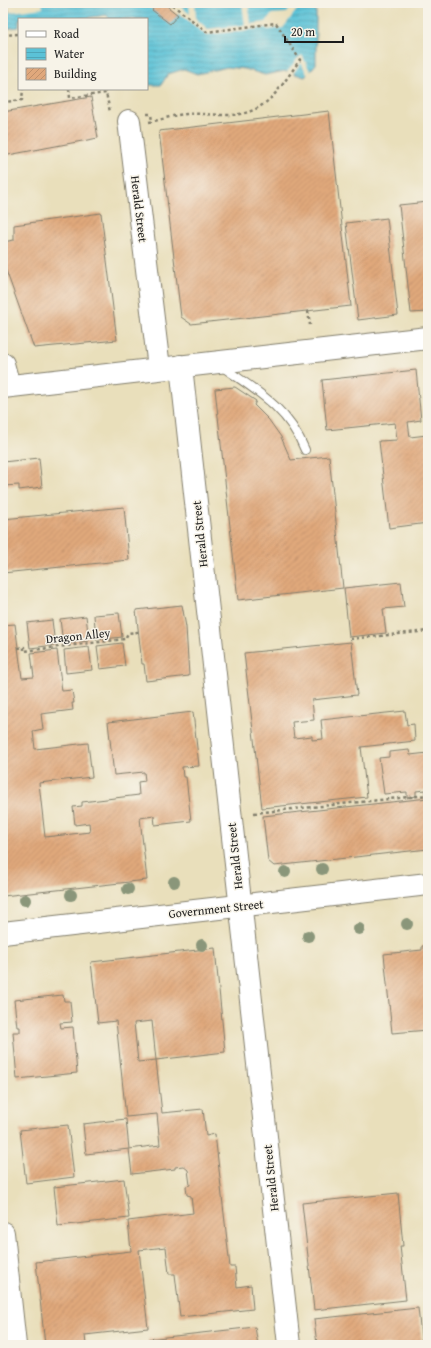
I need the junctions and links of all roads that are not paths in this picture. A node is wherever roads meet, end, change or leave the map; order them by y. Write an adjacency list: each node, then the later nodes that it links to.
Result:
1 (120, 119): 6 (street, Herald Street)
2 (428, 338): 3 (street)
3 (216, 362): 5 (street); 8 (lane)
4 (3, 364): 7 (street)
5 (181, 366): 6 (street); 10 (street, Herald Street)
6 (159, 368): 7 (street)
7 (6, 387)
8 (305, 450)
9 (428, 884): 10 (street, Government Street)
10 (241, 906): 11 (street, Government Street); 14 (street, Herald Street)
11 (3, 933)
12 (3, 1233): 13 (street)
13 (15, 1345)
14 (289, 1345)

